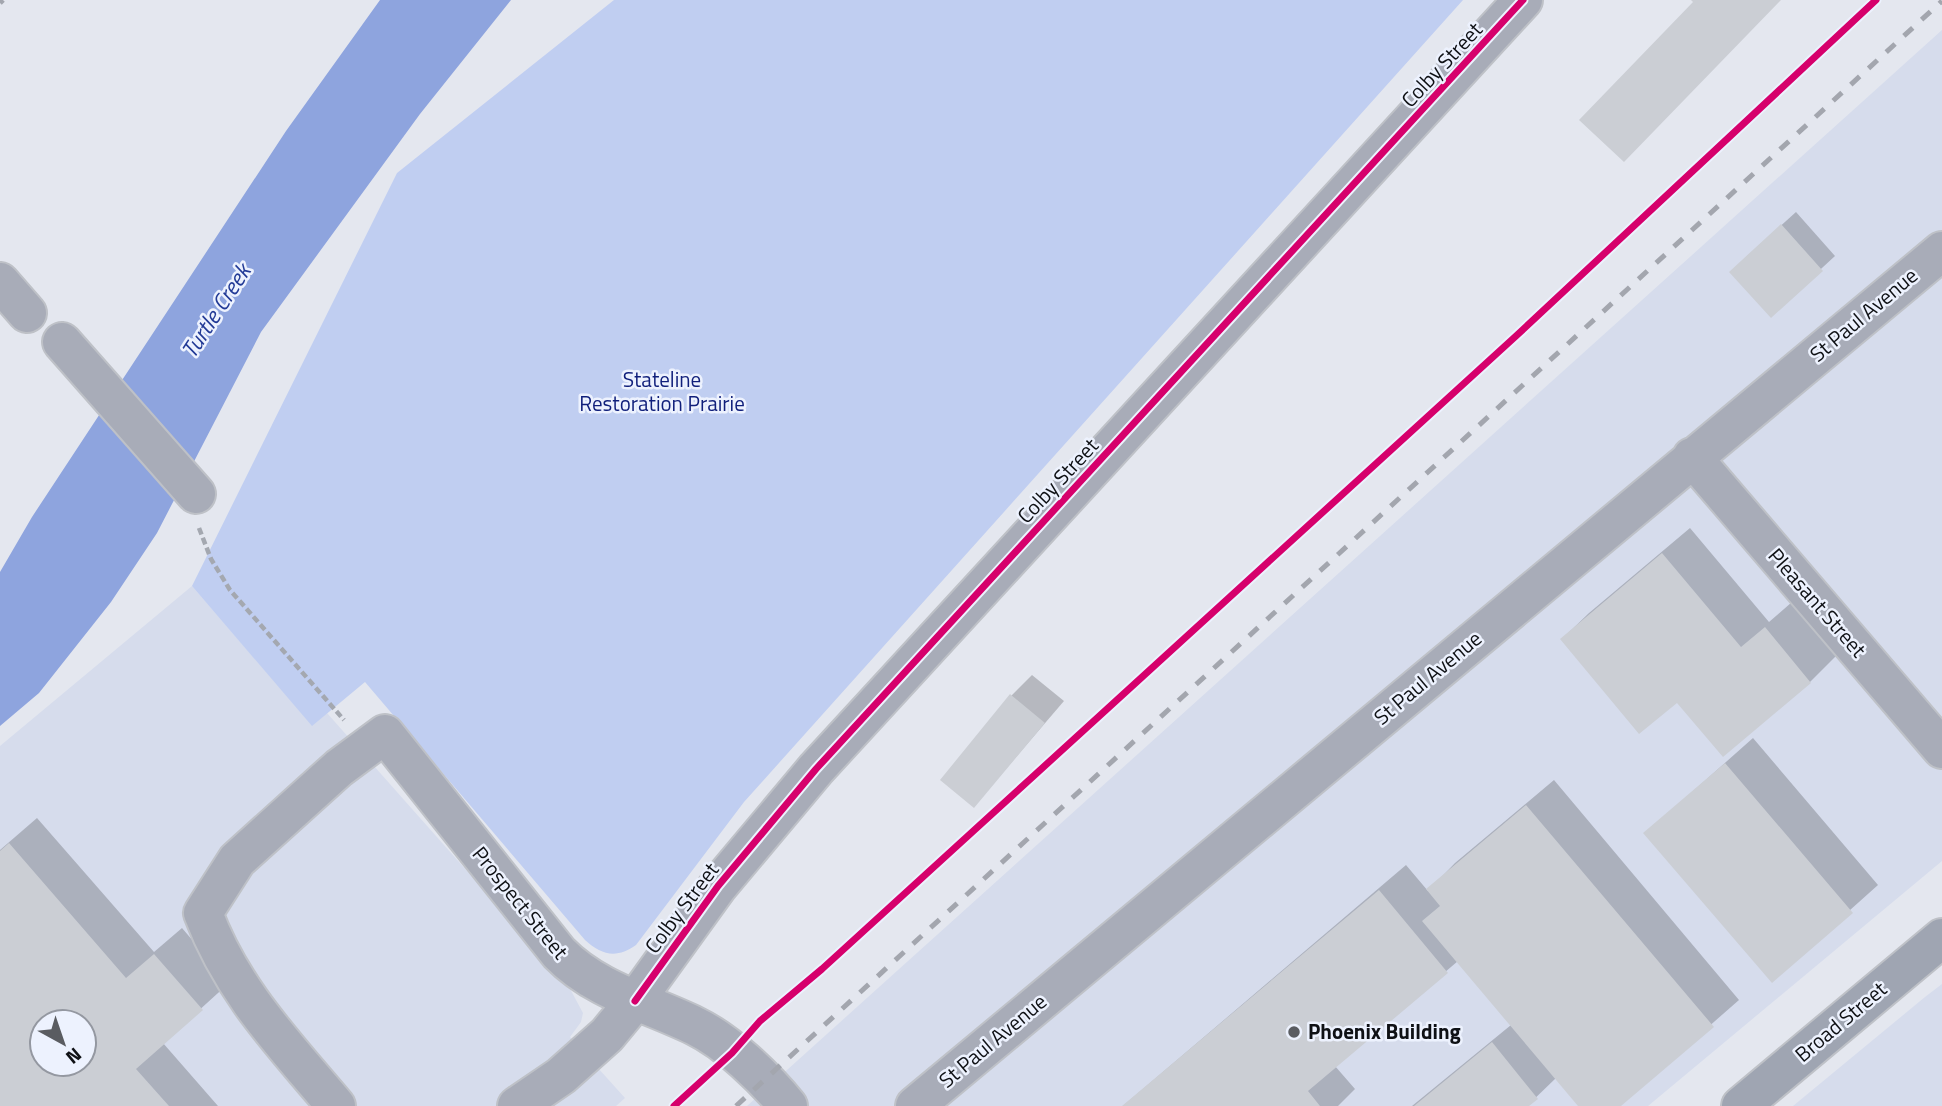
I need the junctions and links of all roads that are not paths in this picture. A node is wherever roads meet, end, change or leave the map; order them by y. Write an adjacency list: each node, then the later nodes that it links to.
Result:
1 (1523, 0): 10 (street, Colby Street)
2 (1942, 251): 6 (street, St Paul Avenue)
3 (0, 282): 4 (street)
4 (27, 313)
5 (62, 342): 7 (street)
6 (1692, 457): 8 (street, Pleasant Street); 14 (street, St Paul Avenue)
7 (196, 494)
8 (1942, 749)
9 (1942, 938): 15 (main road, Broad Street)
10 (635, 1001): 11 (street, Prospect Street); 12 (street, Colby Street); 13 (street, Prospect Street)
11 (336, 1106)
12 (517, 1106)
13 (788, 1106)
14 (915, 1106)
15 (1741, 1106)

